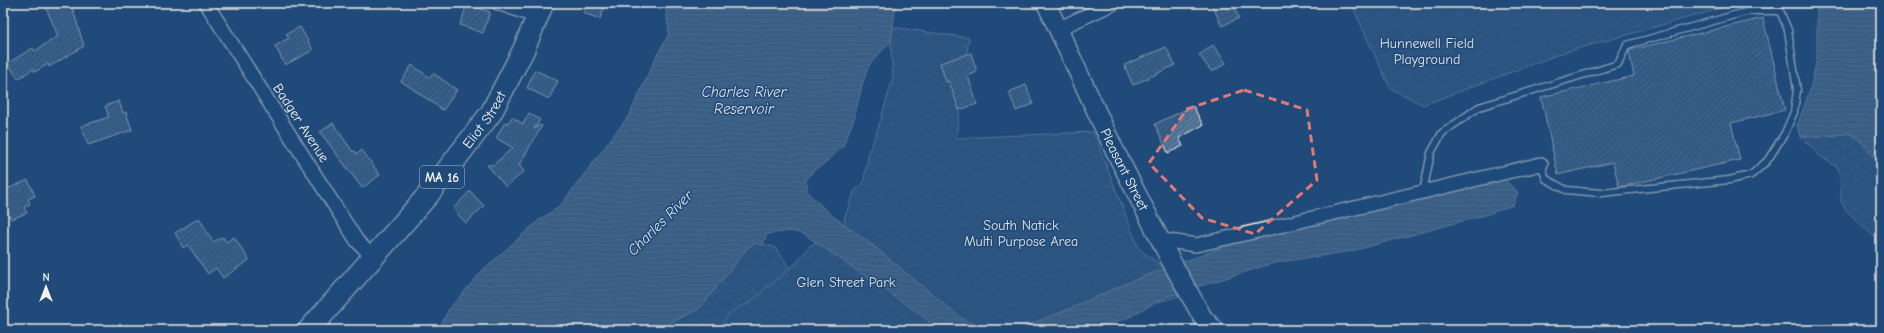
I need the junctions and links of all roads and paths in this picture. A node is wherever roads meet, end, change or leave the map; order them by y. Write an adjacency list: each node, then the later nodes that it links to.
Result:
1 (206, 3): 10 (street, Badger Avenue)
2 (498, 3): 5 (street)
3 (1046, 3): 6 (main road, Pleasant Street)
4 (1114, 3): 6 (street)
5 (540, 10): 10 (main road, Eliot Street / MA 16)
6 (1058, 29): 9 (main road, Pleasant Street)
7 (1541, 164): 8 (street); 8 (lane)
8 (1423, 192): 9 (street)
9 (1162, 240): 11 (main road, Pleasant Street)
10 (373, 257): 12 (main road, Eliot Street / MA 16)
11 (1204, 326)
12 (309, 330)

